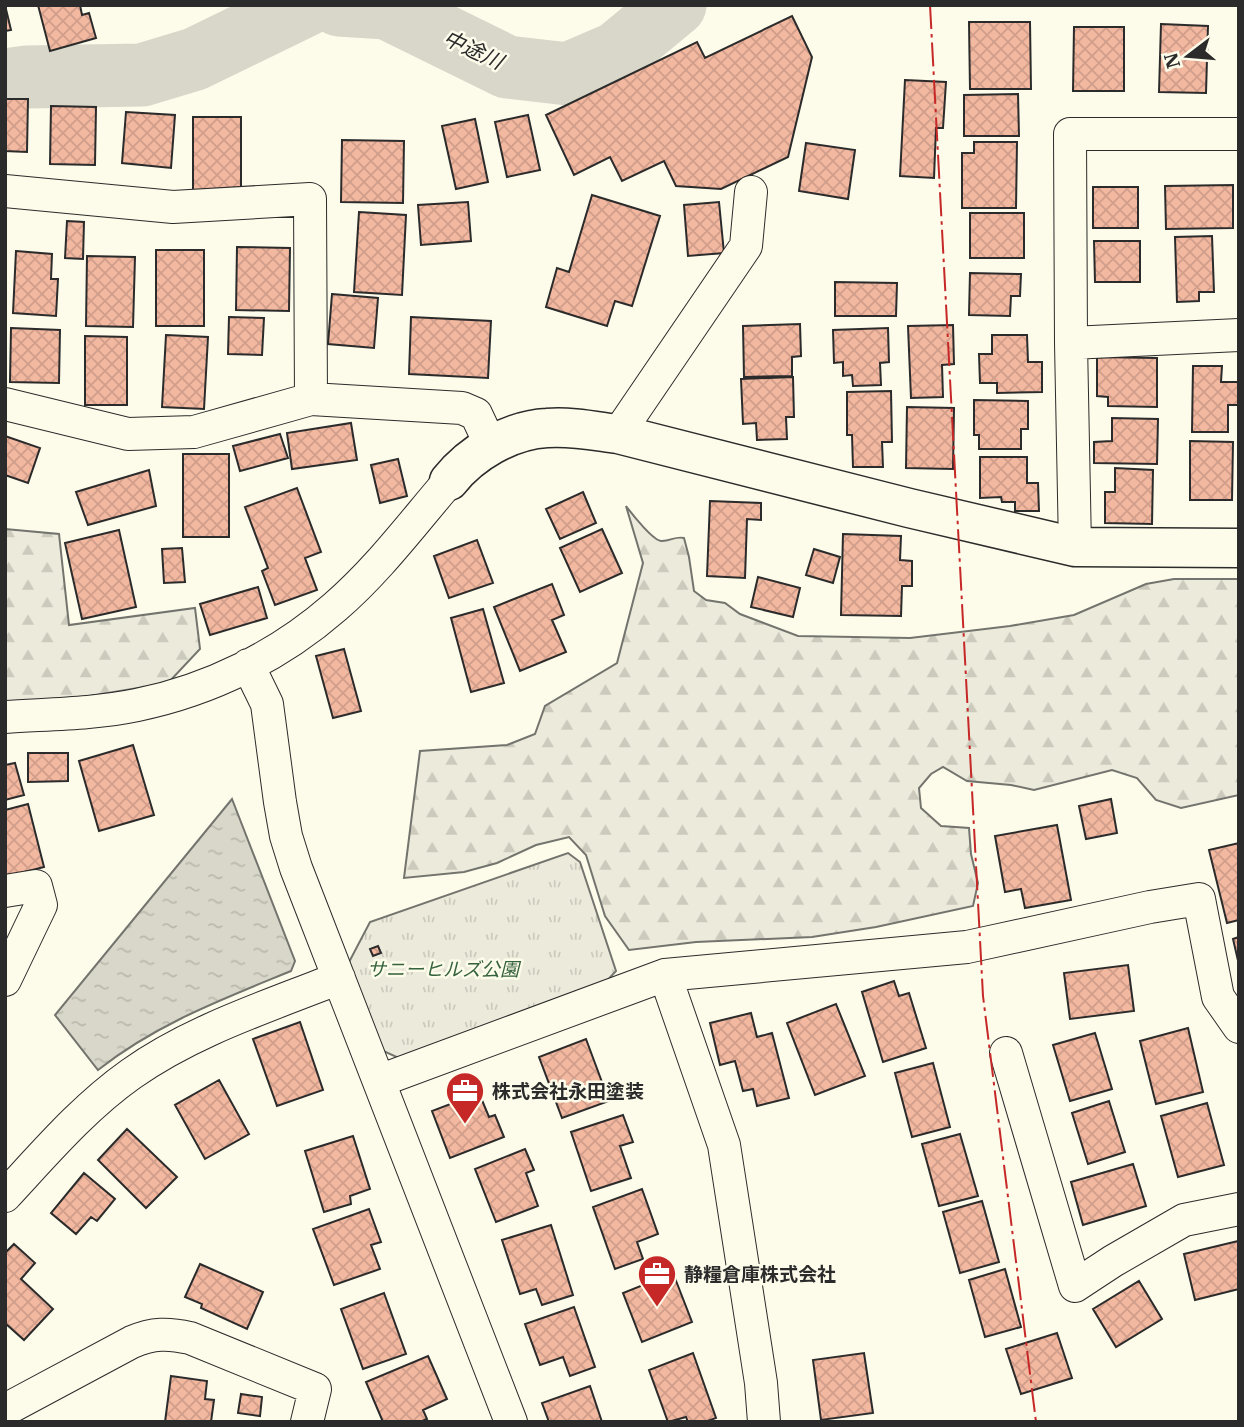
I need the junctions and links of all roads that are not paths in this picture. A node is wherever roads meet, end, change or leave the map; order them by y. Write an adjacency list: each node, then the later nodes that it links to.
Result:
1 (1239, 134): 5 (street)
2 (5, 191): 6 (street)
3 (751, 192): 8 (street)
4 (1239, 335): 5 (street)
5 (1071, 343): 11 (street)
6 (311, 399): 7 (street); 9 (street)
7 (5, 404)
8 (618, 434): 9 (street); 11 (street)
9 (491, 446): 10 (street)
10 (449, 481): 13 (street)
11 (1075, 547): 12 (street)
12 (1239, 548)
13 (248, 666): 14 (street); 17 (street)
14 (5, 717)
15 (5, 891): 18 (street)
16 (665, 975): 19 (street); 21 (street); 27 (street)
17 (339, 978): 21 (street); 22 (street)
18 (5, 979)
19 (1239, 1027)
20 (1006, 1053): 23 (street)
21 (379, 1081): 26 (street)
22 (5, 1196)
23 (1239, 1209)
24 (5, 1410): 25 (street)
25 (307, 1422)
26 (511, 1422)
27 (764, 1422)

